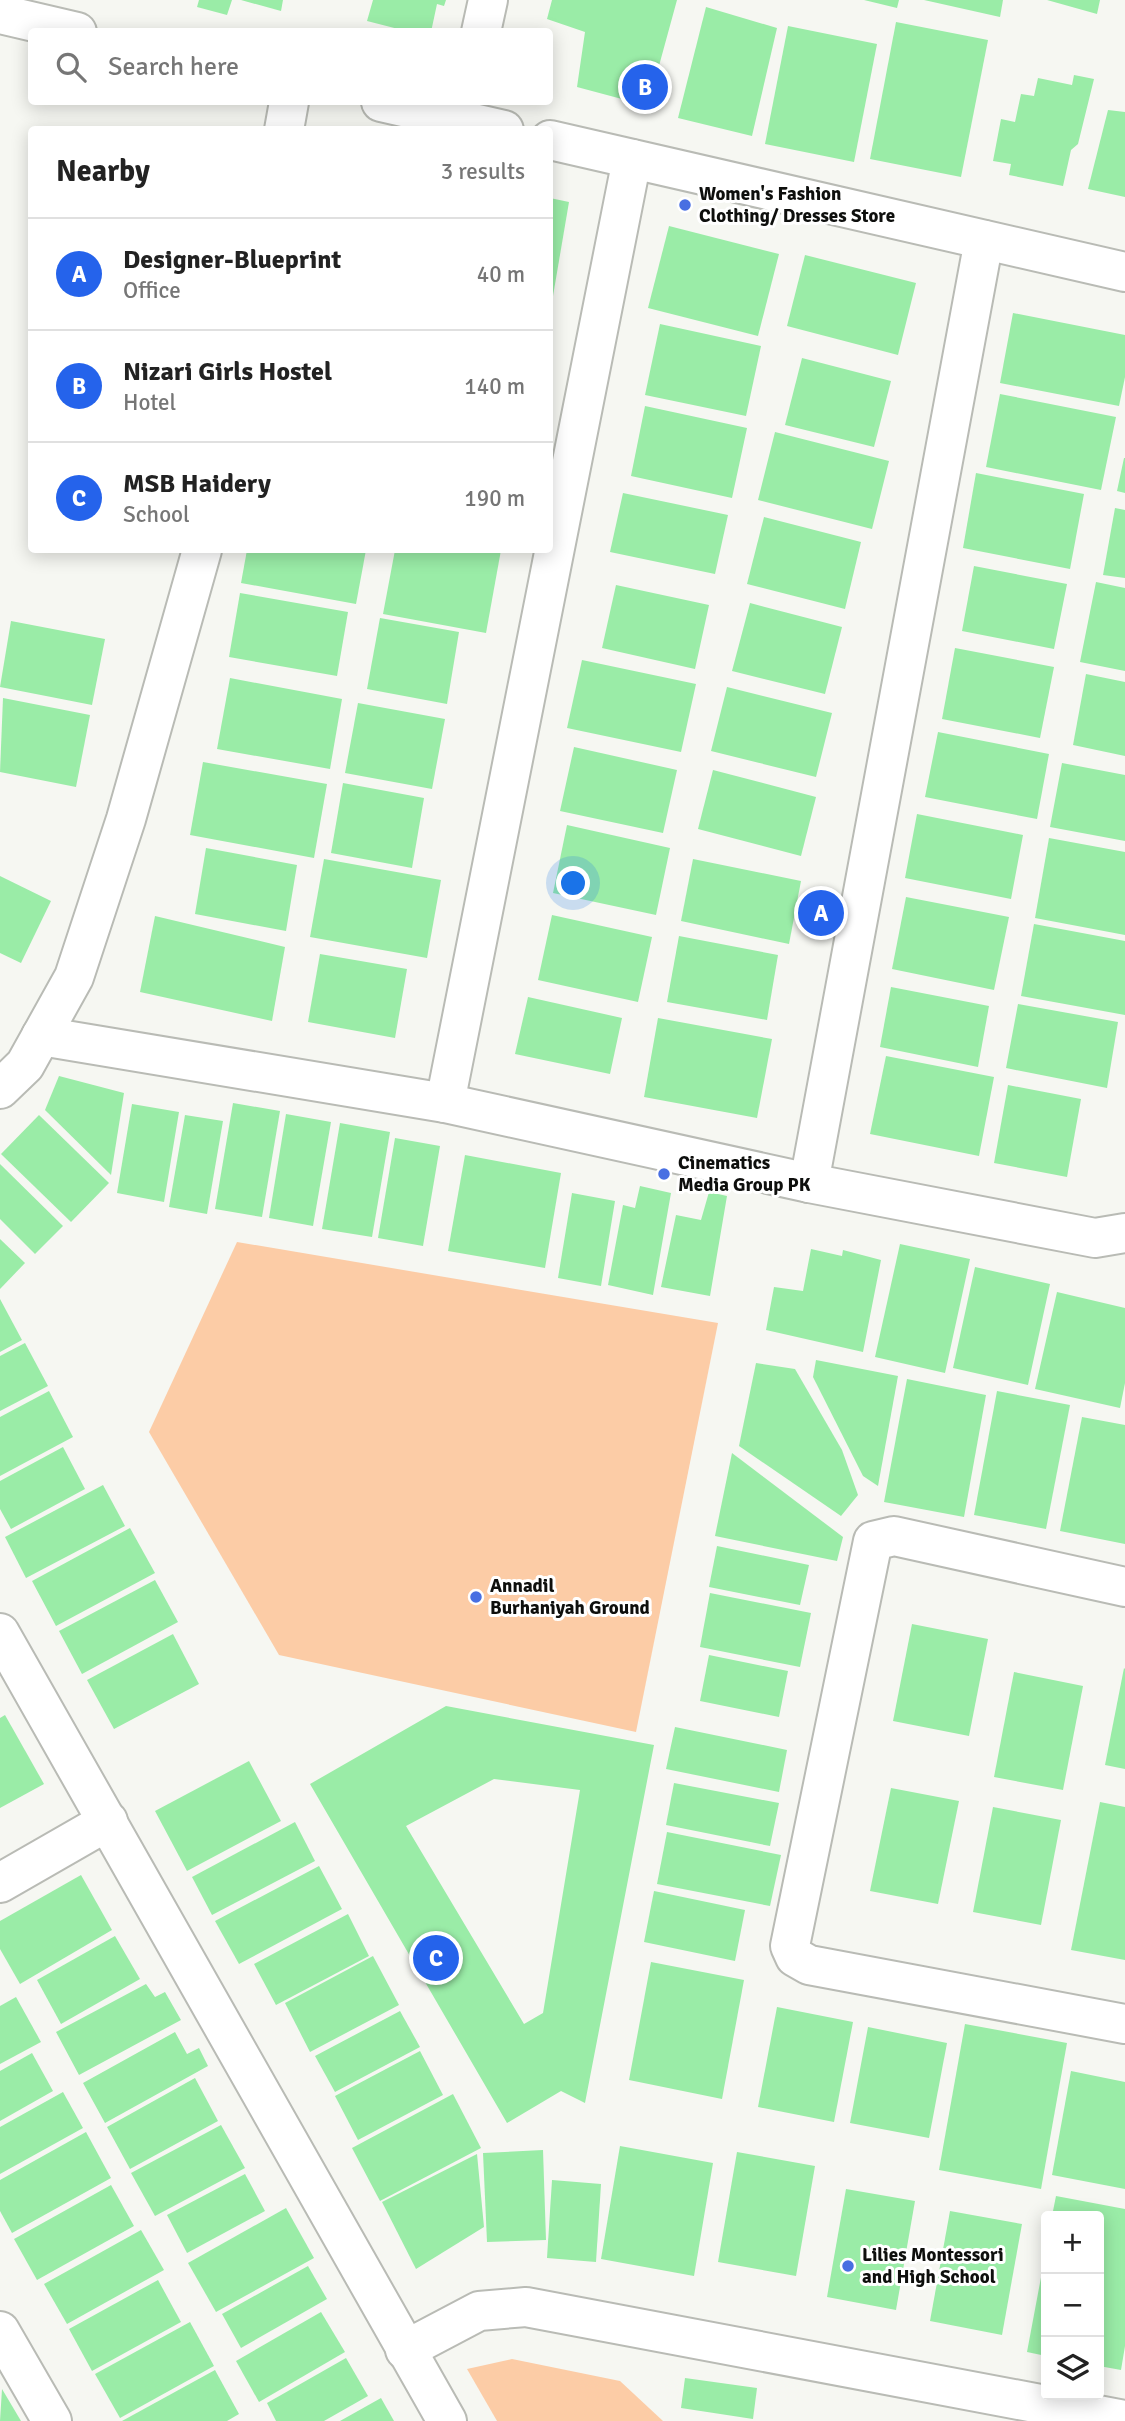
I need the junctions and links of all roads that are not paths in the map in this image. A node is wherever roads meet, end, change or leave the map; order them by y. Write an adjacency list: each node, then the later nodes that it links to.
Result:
1 (488, 0): 4 (street)
2 (0, 14): 3 (street)
3 (61, 28)
4 (482, 28)
5 (288, 105): 8 (street)
6 (408, 105): 7 (street)
7 (463, 111): 9 (street)
8 (285, 126)
9 (495, 126)
10 (553, 141): 11 (street)
11 (632, 159): 12 (street); 17 (street)
12 (984, 240): 13 (street); 18 (street)
13 (1125, 272)
14 (201, 553): 15 (street)
15 (41, 1036): 16 (street); 17 (street)
16 (0, 1089)
17 (445, 1103): 18 (street)
18 (809, 1183): 19 (street)
19 (1125, 1233)
20 (1125, 1587): 24 (street)
21 (0, 1633): 22 (street)
22 (108, 1821): 23 (street); 26 (street)
23 (0, 1882)
24 (1125, 2024)
25 (0, 2331): 28 (street)
26 (404, 2350): 27 (street); 29 (street)
27 (1125, 2420)
28 (52, 2421)
29 (447, 2421)

